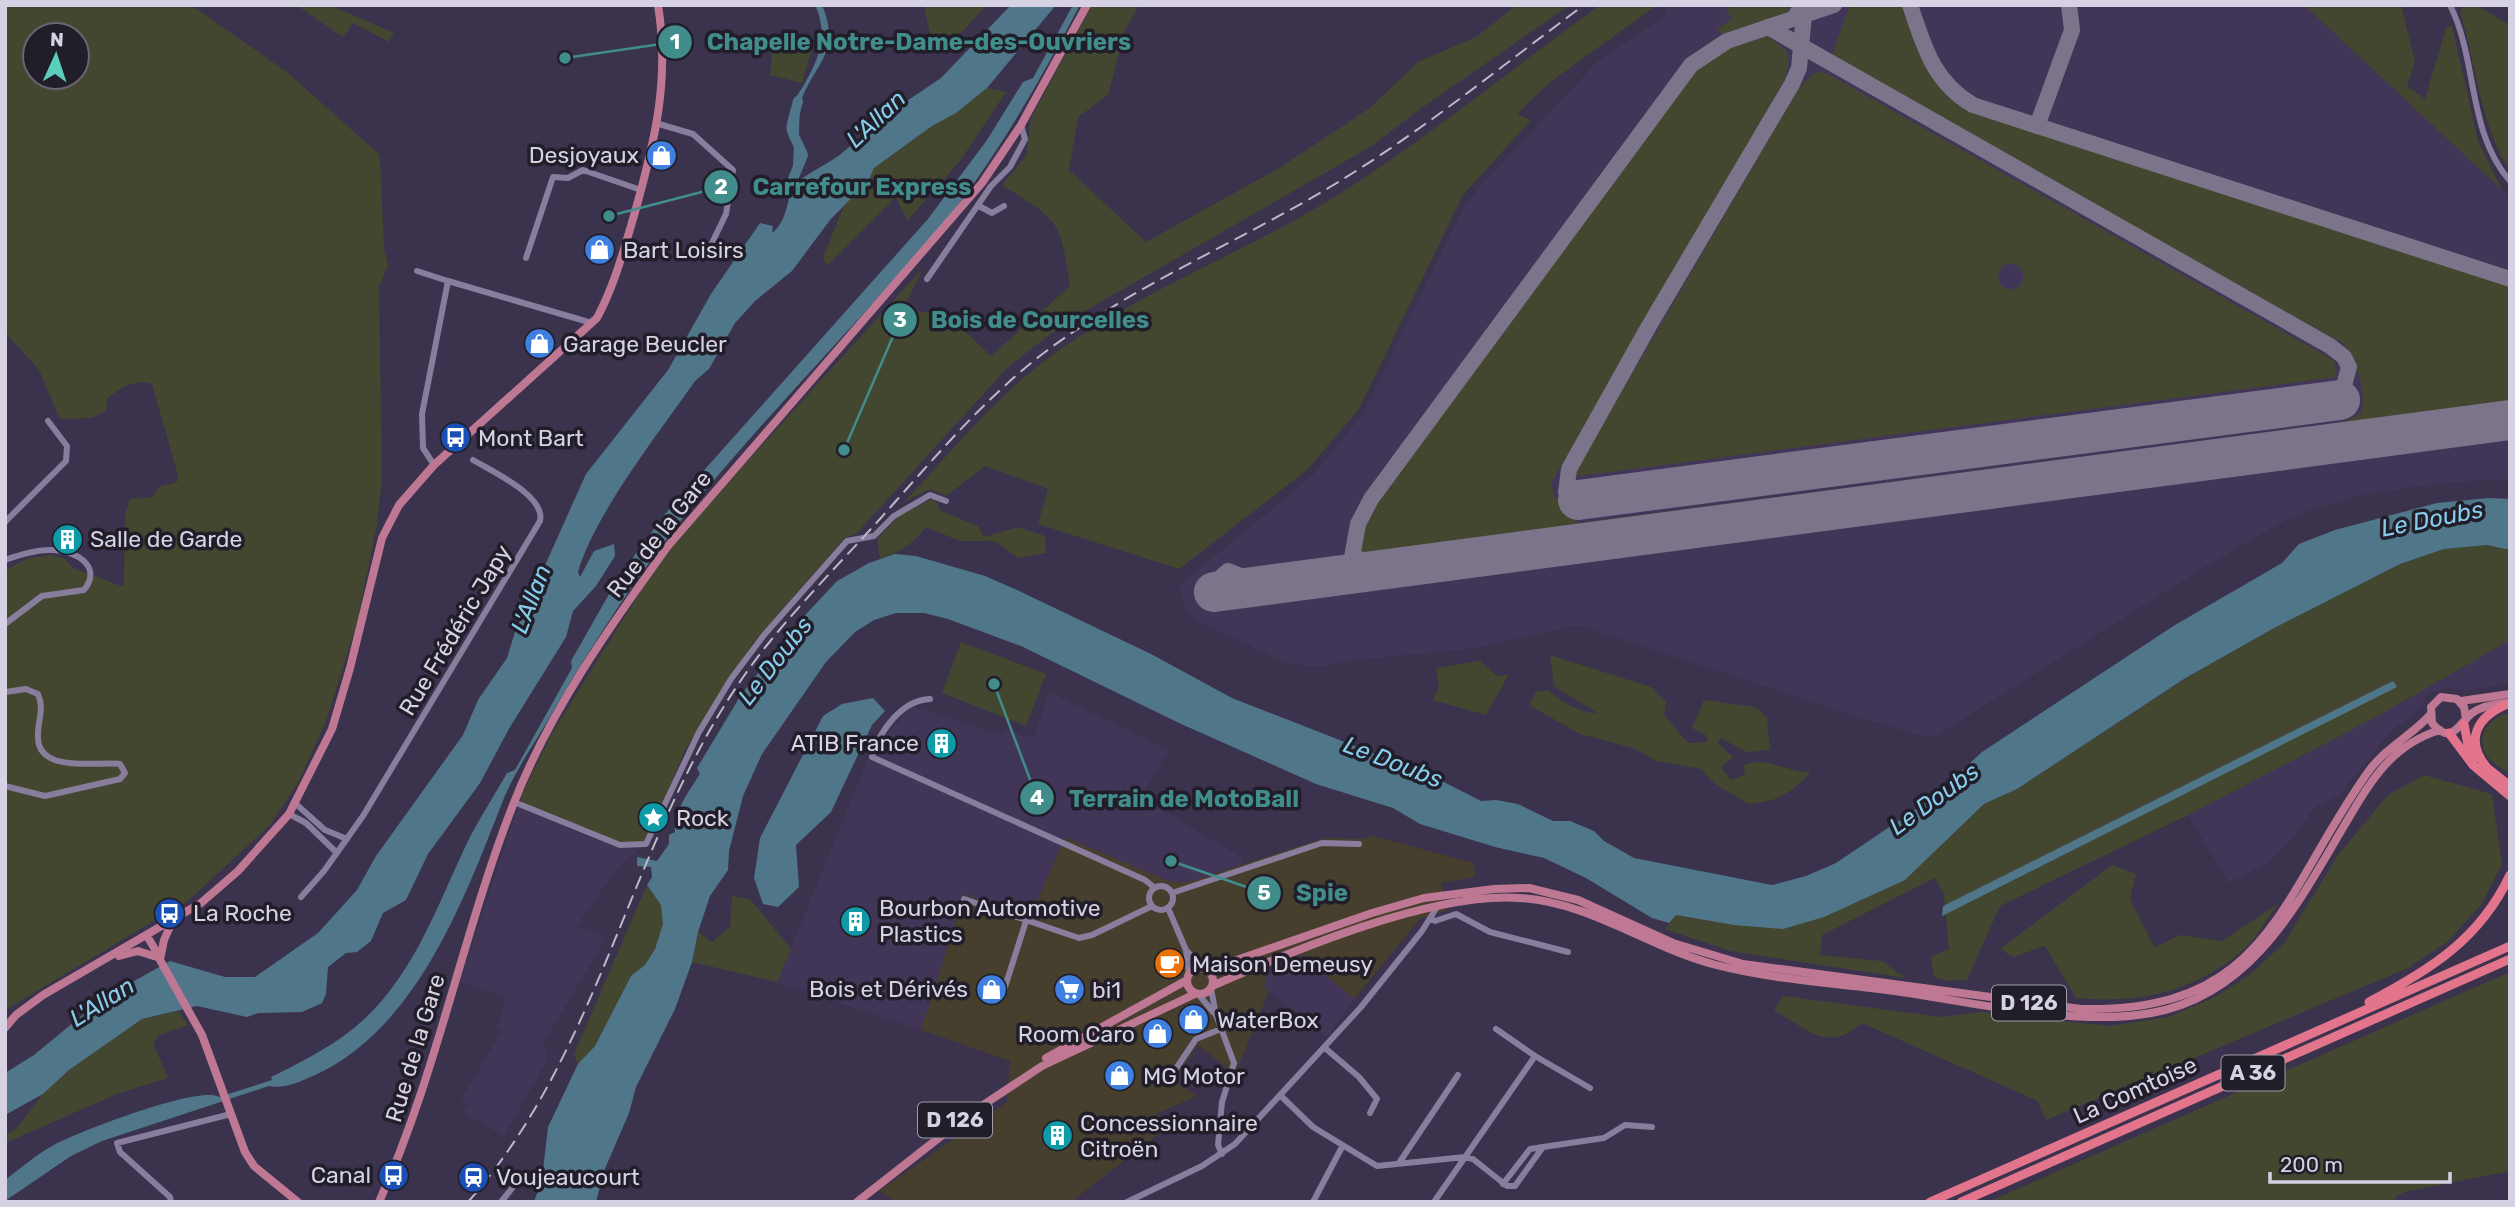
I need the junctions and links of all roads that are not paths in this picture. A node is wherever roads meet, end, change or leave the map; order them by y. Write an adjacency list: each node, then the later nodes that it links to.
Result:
1 (658, 5): 4 (main road)
2 (1087, 5): 5 (main road, Rue de la Gare)
3 (2449, 5): 6 (street)
4 (659, 124): 8 (main road); 11 (street)
5 (1021, 125): 7 (main road, Rue de la Gare); 7 (street)
6 (2510, 181)
7 (987, 185): 9 (street); 36 (main road, Rue de la Gare)
8 (641, 190): 12 (street); 16 (main road)
9 (979, 206): 10 (street); 14 (street)
10 (1004, 206)
11 (710, 247)
12 (526, 258)
13 (417, 271): 15 (street)
14 (928, 279)
15 (448, 281): 16 (street); 19 (street)
16 (592, 323): 19 (main road)
17 (48, 421): 21 (street)
18 (473, 460): 39 (street, Rue Frédéric Japy)
19 (434, 465): 37 (main road)
20 (946, 501): 36 (street)
21 (5, 522)
22 (5, 560): 23 (street)
23 (5, 624)
24 (5, 692): 33 (street)
25 (2510, 694): 27 (main road)
26 (930, 699): 43 (street)
27 (2461, 701): 29 (main road); 30 (main road)
28 (2510, 703): 30 (main road); 32 (highway)
29 (2430, 715): 31 (main road); 44 (main road, D 126)
30 (2465, 722): 31 (main road); 32 (highway)
31 (2445, 732): 35 (highway); 49 (main road, D 126)
32 (2490, 770): 34 (highway)
33 (5, 786)
34 (2510, 786)
35 (2510, 796)
36 (514, 802): 89 (main road, Rue de la Gare)
37 (296, 804): 38 (main road); 39 (street)
38 (289, 814): 41 (street); 53 (main road)
39 (347, 839): 41 (street, Rue Frédéric Japy)
40 (1359, 844): 45 (street)
41 (337, 853): 46 (street, Rue Frédéric Japy)
42 (2510, 875): 73 (highway)
43 (1154, 888): 45 (street); 48 (street)
44 (1468, 892): 51 (street); 63 (main road, D 126)
45 (1171, 893): 50 (street)
46 (302, 897)
47 (964, 900): 54 (street)
48 (1152, 906): 50 (street); 54 (street)
49 (1437, 907): 51 (main road, D 126); 52 (street)
50 (1168, 908): 58 (street)
51 (1425, 910): 56 (street); 65 (main road, D 126)
52 (1430, 918): 56 (street); 59 (street)
53 (174, 920): 55 (main road); 60 (main road)
54 (1026, 921): 66 (street)
55 (147, 936): 60 (main road); 62 (main road)
56 (1415, 938): 72 (street)
57 (2510, 946): 73 (highway, La Comtoise / A 36)
58 (1186, 950): 63 (street); 64 (street)
59 (1568, 952)
60 (160, 959): 62 (main road); 80 (main road)
61 (2510, 960): 96 (highway, La Comtoise / A 36)
62 (94, 965): 69 (main road)
63 (1205, 969): 64 (main road); 65 (main road)
64 (1188, 977): 67 (main road); 91 (main road, D 126)
65 (1212, 988): 67 (main road); 68 (street)
66 (1004, 990)
67 (1197, 994): 68 (street); 91 (main road, D 126)
68 (1216, 1015): 70 (street)
69 (5, 1028)
70 (1221, 1029): 76 (street); 83 (street)
71 (1496, 1029): 74 (street)
72 (1325, 1048): 78 (street); 79 (street)
73 (2268, 1053): 95 (highway, La Comtoise / A 36)
74 (1535, 1056): 77 (street); 84 (street)
75 (1458, 1075): 85 (street)
76 (1170, 1079)
77 (1590, 1088)
78 (1280, 1095): 82 (street); 83 (street)
79 (1370, 1113)
80 (231, 1114): 87 (street); 88 (main road)
81 (1652, 1127): 84 (street)
82 (1342, 1147): 85 (street); 93 (street)
83 (1222, 1154): 92 (street)
84 (1465, 1157): 85 (street); 94 (street)
85 (1399, 1163)
86 (518, 1181): 90 (street)
87 (171, 1202)
88 (298, 1202)
89 (379, 1202)
90 (501, 1202)
91 (857, 1202)
92 (1127, 1202)
93 (1313, 1202)
94 (1434, 1202)
95 (1930, 1202)
96 (1961, 1202)

